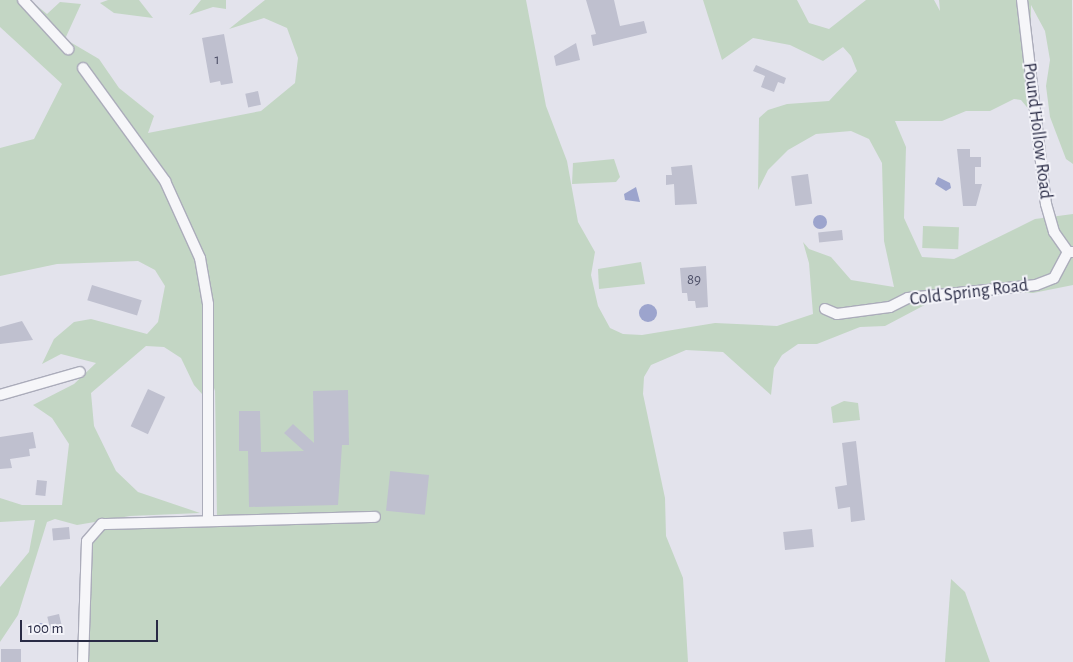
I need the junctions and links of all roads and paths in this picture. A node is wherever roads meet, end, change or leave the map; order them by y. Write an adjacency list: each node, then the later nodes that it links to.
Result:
1 (23, 0): 3 (street)
2 (1022, 0): 5 (street, Pound Hollow Road)
3 (68, 49)
4 (83, 68): 10 (street)
5 (1070, 252): 6 (street, Cold Spring Road)
6 (825, 309)
7 (80, 372): 8 (street)
8 (0, 395)
9 (375, 517): 10 (street)
10 (208, 520): 11 (street)
11 (83, 662)

